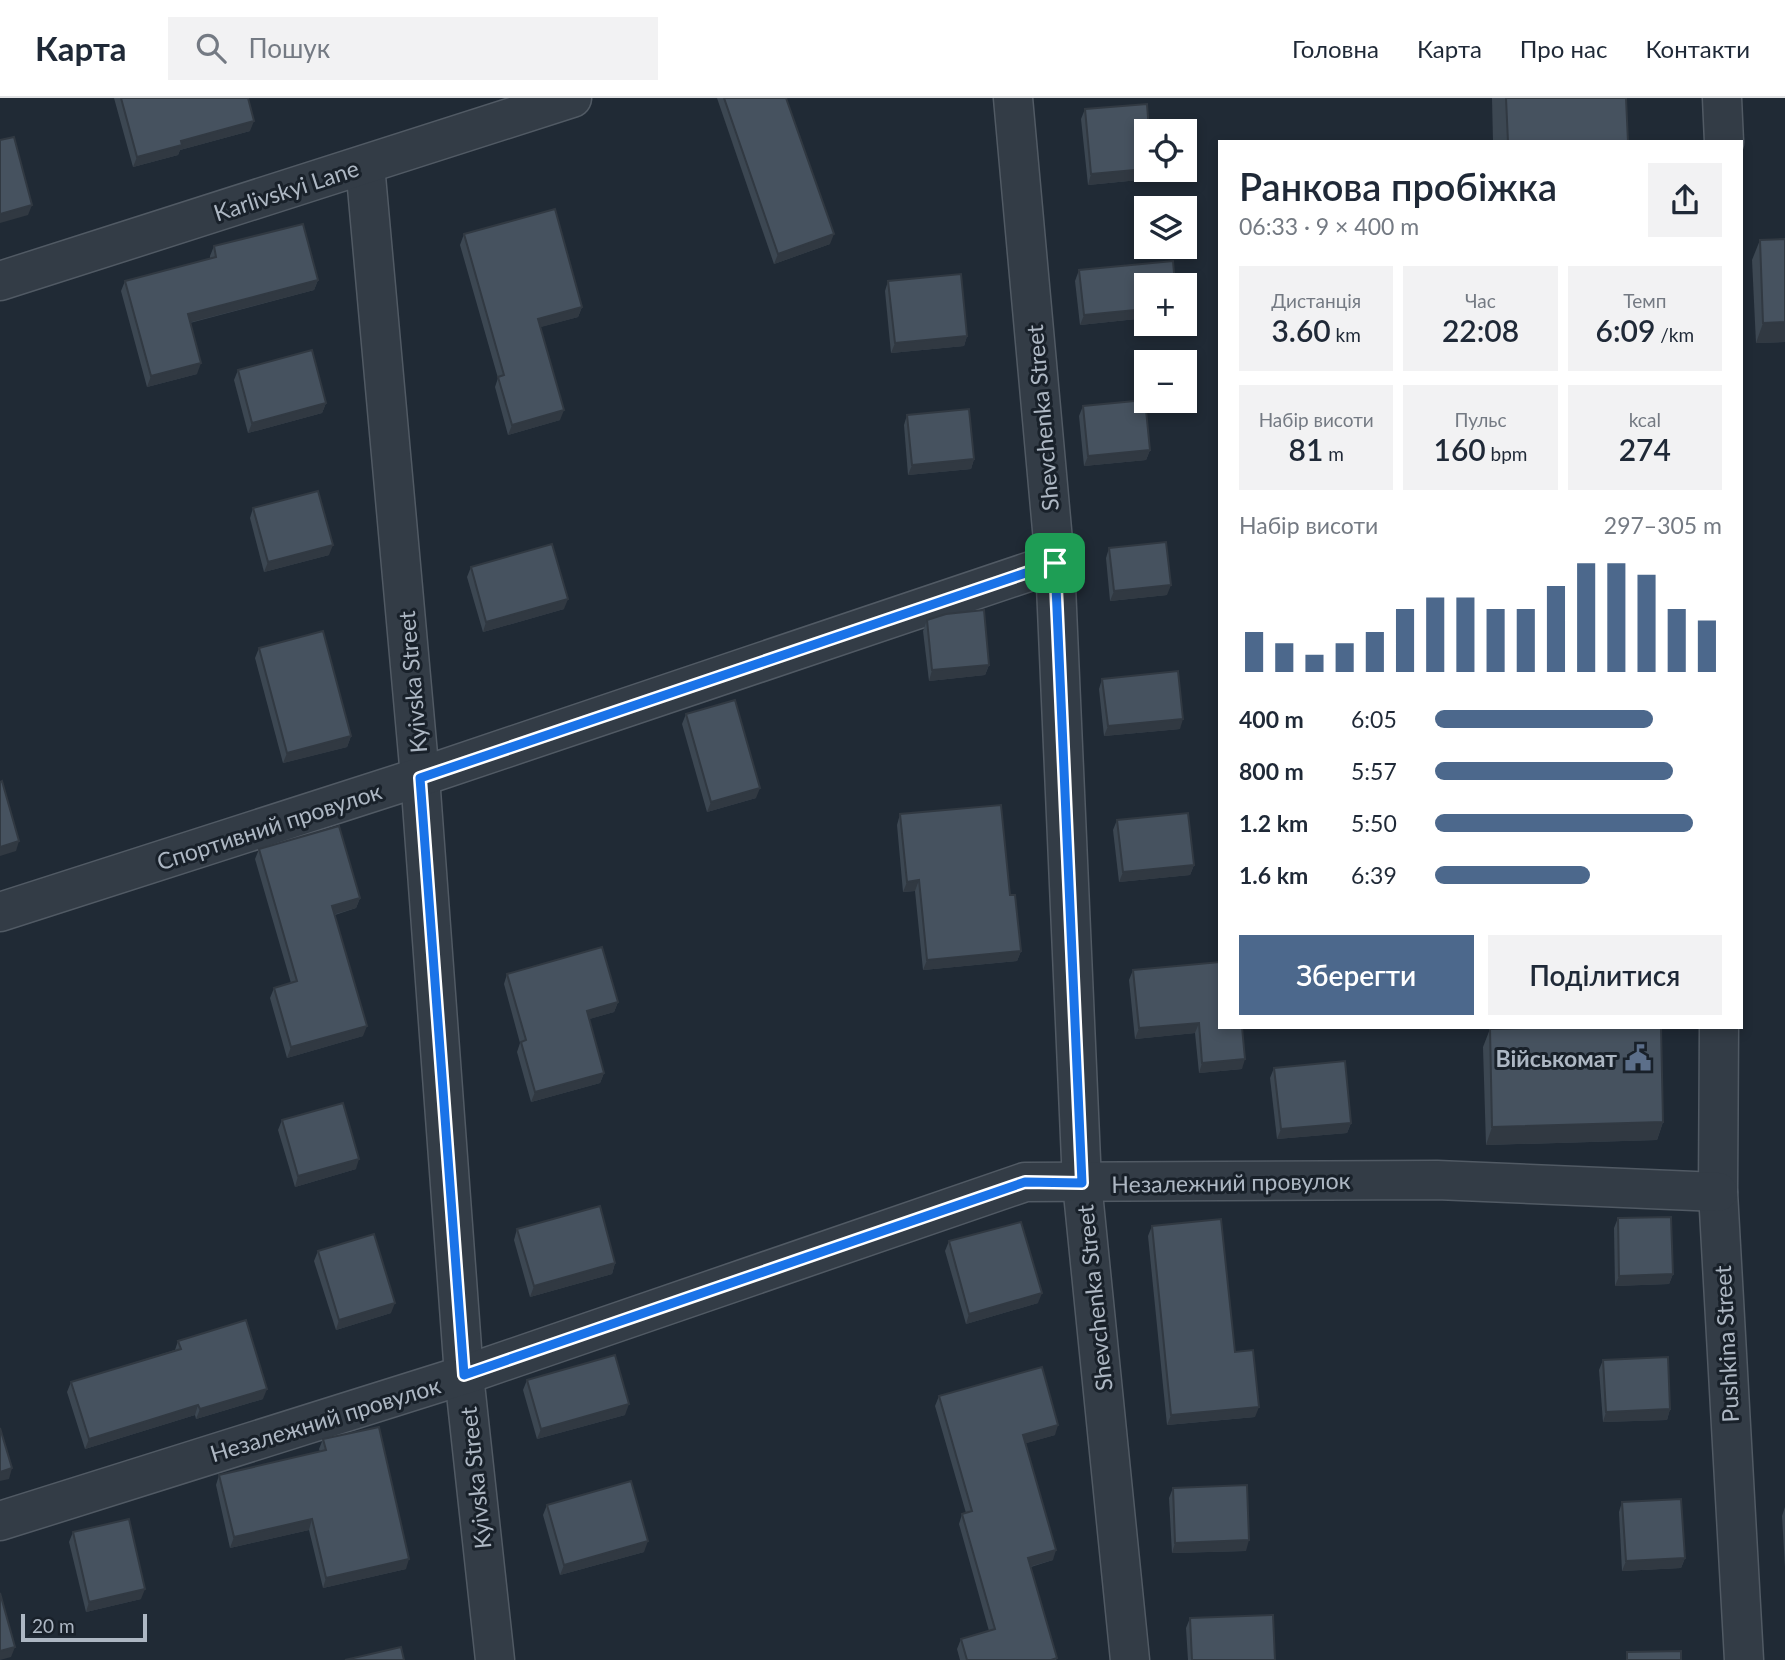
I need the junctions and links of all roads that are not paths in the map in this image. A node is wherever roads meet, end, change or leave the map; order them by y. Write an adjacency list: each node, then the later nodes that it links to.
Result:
1 (572, 98): 5 (street, Karlіvskyi Lane)
2 (1013, 98): 7 (street, Shevchenka Street)
3 (1722, 98): 4 (street)
4 (1724, 140)
5 (365, 165): 6 (street, Karlіvskyi Lane); 8 (street, Kyivska Street)
6 (0, 281)
7 (1055, 563): 8 (street, Спортивний провулок); 11 (street, Shevchenka Street)
8 (420, 778): 9 (street, Спортивний провулок); 13 (street, Kyivska Street)
9 (0, 912)
10 (1719, 1029): 12 (street, Pushkina Street)
11 (1082, 1183): 12 (street, Незалежний провулок); 13 (street, Незалежний провулок); 16 (street, Shevchenka Street)
12 (1718, 1192): 17 (street, Pushkina Street)
13 (464, 1375): 14 (street, Незалежний провулок); 15 (street, Kyivska Street)
14 (0, 1521)
15 (495, 1660)
16 (1130, 1660)
17 (1744, 1660)

